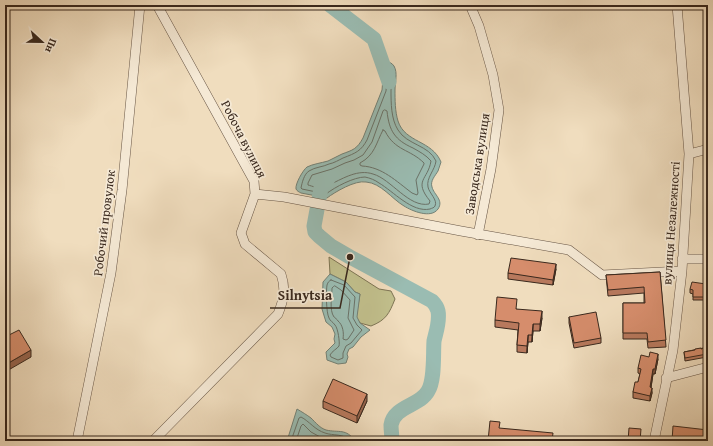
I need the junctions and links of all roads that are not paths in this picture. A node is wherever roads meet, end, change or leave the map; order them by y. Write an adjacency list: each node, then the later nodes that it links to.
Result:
1 (140, 5): 14 (street, Робочий провулок)
2 (157, 5): 7 (street, Робоча вулиця)
3 (470, 5): 8 (street, Заводська вулиця)
4 (677, 5): 6 (street, вулиця Незалежності)
5 (708, 149): 6 (street)
6 (689, 154): 9 (street, вулиця Незалежності)
7 (255, 194): 8 (street); 15 (street, Робоча вулиця)
8 (478, 234): 11 (street)
9 (682, 259): 10 (street); 11 (street, вулиця Незалежності)
10 (708, 259)
11 (682, 271): 13 (street, вулиця Незалежності)
12 (708, 367): 13 (street)
13 (666, 378): 16 (street, вулиця Незалежності)
14 (77, 441)
15 (153, 441)
16 (654, 441)

